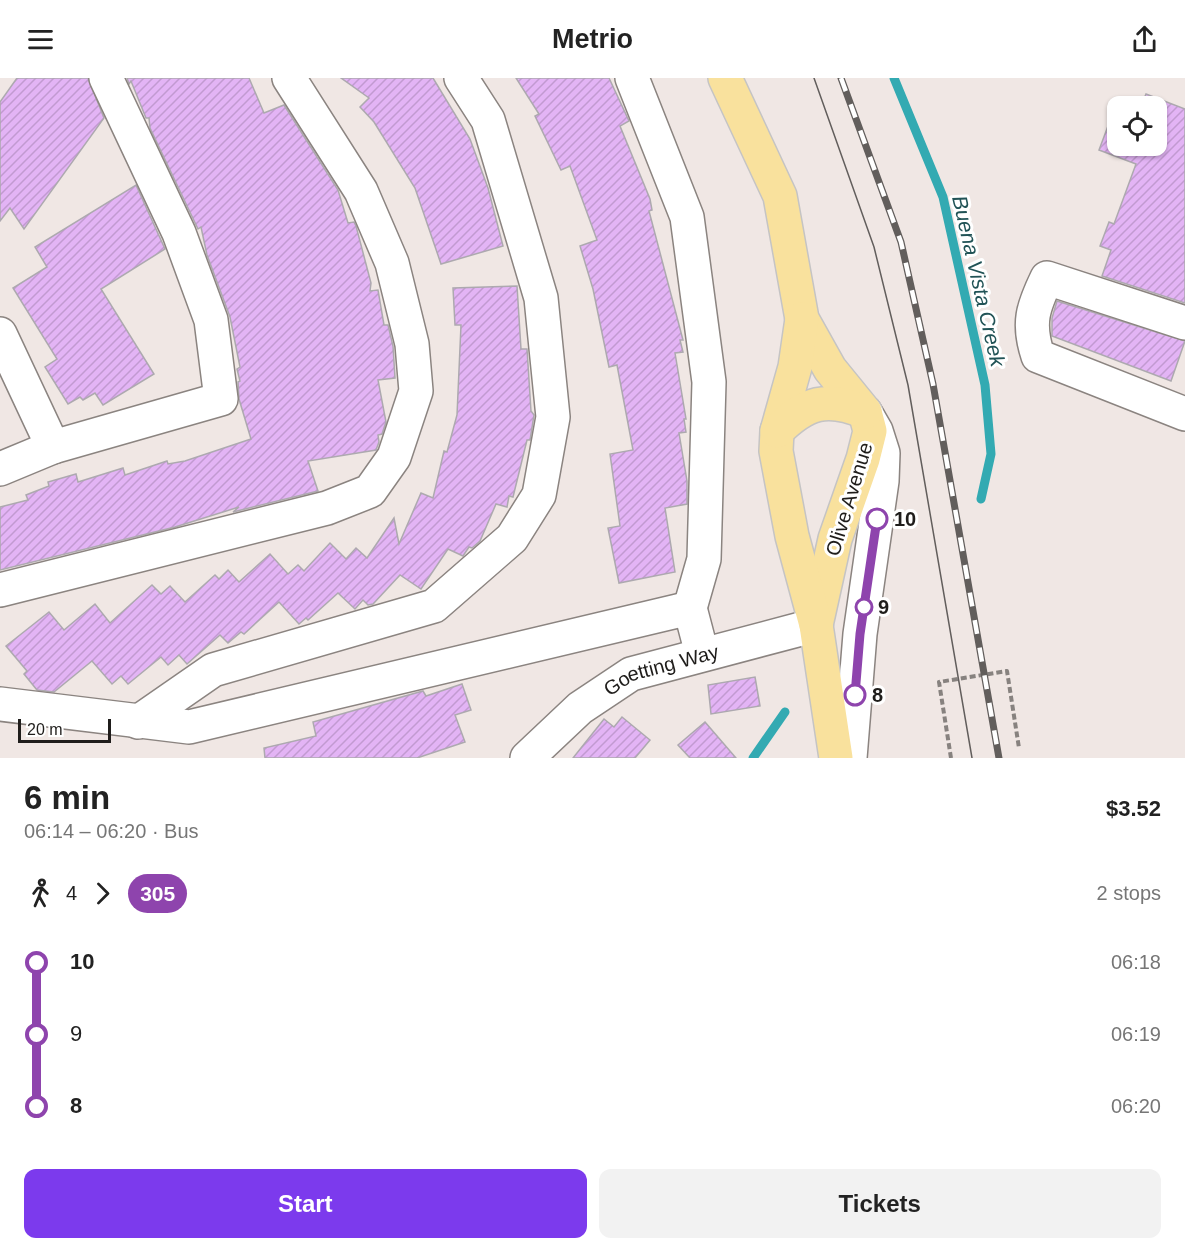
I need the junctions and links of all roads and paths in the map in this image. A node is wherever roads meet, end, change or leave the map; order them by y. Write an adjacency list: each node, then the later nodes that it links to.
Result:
1 (106, 78): 12 (street)
2 (289, 78): 14 (street)
3 (461, 78): 20 (street)
4 (632, 78): 15 (street)
5 (725, 78): 6 (main road, Olive Avenue)
6 (802, 319): 9 (main road, Olive Avenue); 11 (main road, Olive Avenue)
7 (1185, 323): 10 (street)
8 (0, 334): 12 (street)
9 (865, 412): 11 (main road); 16 (main road, Olive Avenue); 18 (street, Olive Avenue)
10 (1185, 414)
11 (777, 431): 16 (main road, Olive Avenue)
12 (53, 447): 13 (street)
13 (0, 469)
14 (0, 590)
15 (690, 608): 17 (street); 20 (street)
16 (816, 625): 17 (street, Goetting Way); 23 (main road, Olive Avenue)
17 (702, 654): 22 (street, Goetting Way)
18 (855, 699): 24 (street); 25 (street, Olive Avenue)
19 (0, 704): 20 (street)
20 (138, 722)
21 (1019, 748): 26 (path)
22 (527, 758)
23 (836, 758)
24 (850, 758)
25 (863, 758)
26 (951, 758)

